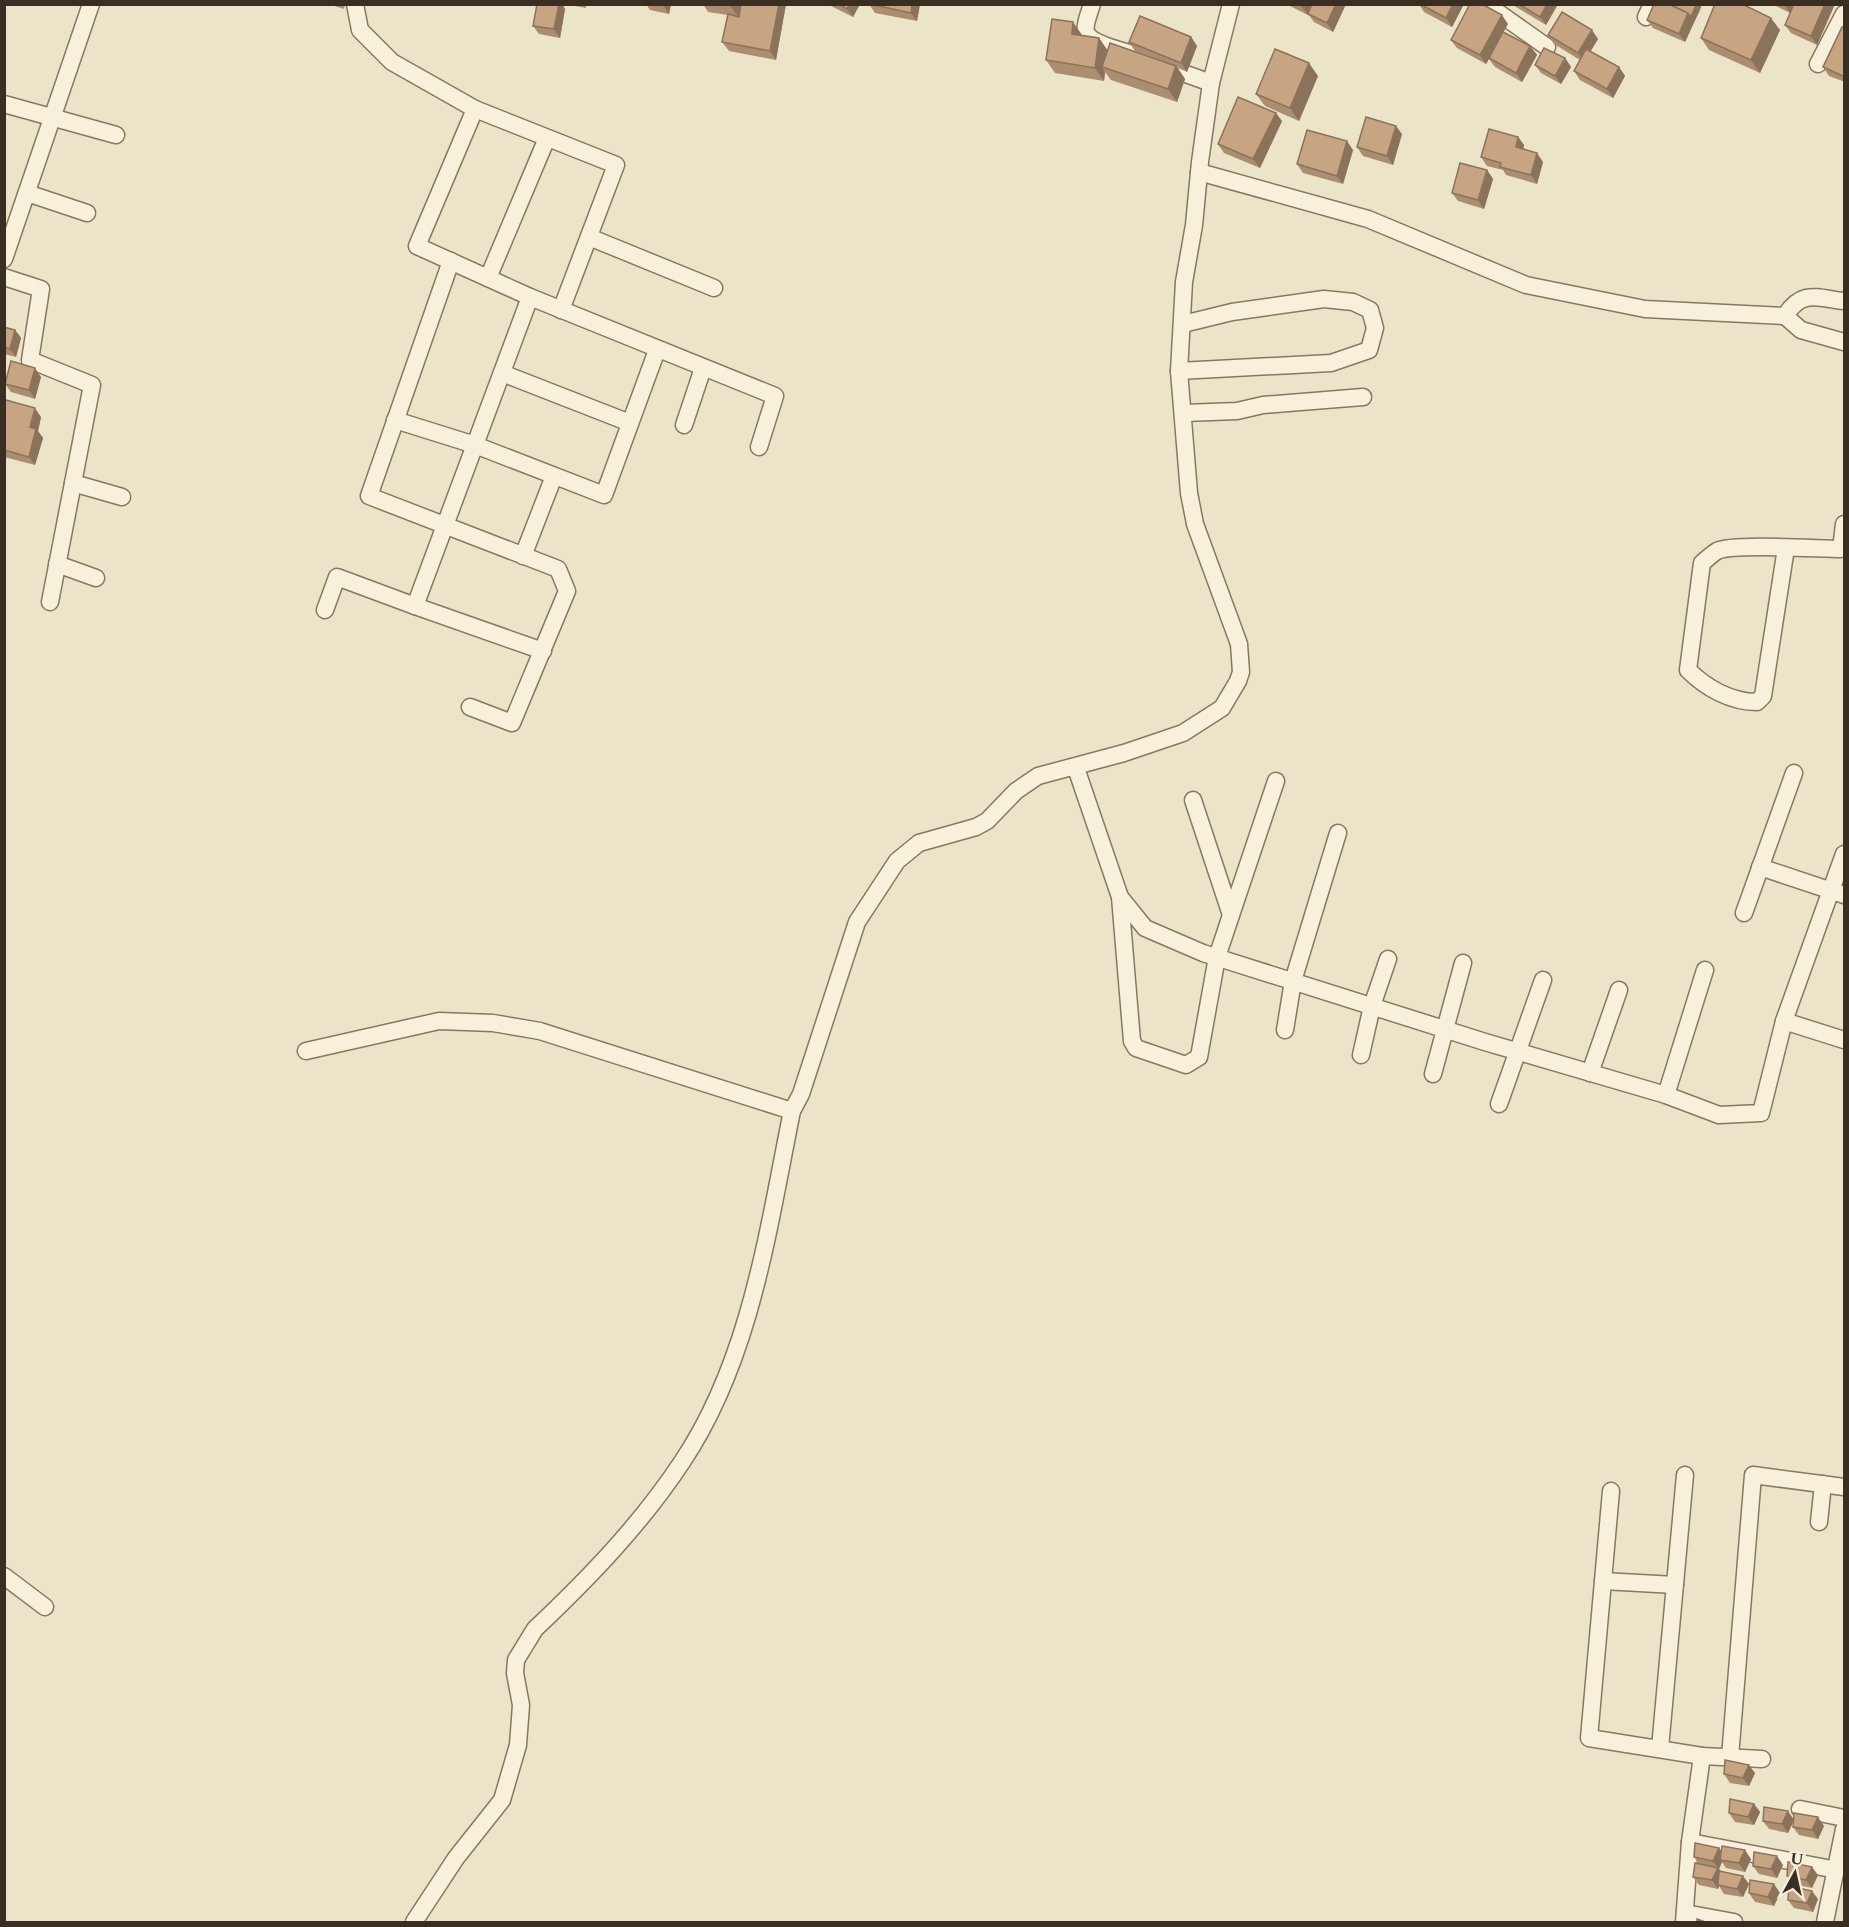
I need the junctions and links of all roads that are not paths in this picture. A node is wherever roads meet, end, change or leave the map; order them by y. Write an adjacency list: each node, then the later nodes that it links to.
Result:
1 (91, 4): 12 (street)
2 (355, 4): 11 (street)
3 (1092, 4): 9 (street)
4 (1231, 4): 9 (street)
5 (1486, 4): 7 (street)
6 (1845, 14): 8 (street)
7 (1547, 47)
8 (1818, 64)
9 (1211, 83): 15 (street)
10 (4, 104): 12 (street)
11 (475, 109): 14 (street); 20 (street)
12 (53, 117): 13 (street); 16 (street)
13 (116, 135)
14 (547, 138): 18 (street); 22 (street)
15 (1199, 172): 27 (street); 28 (street)
16 (27, 193): 17 (street); 19 (street)
17 (87, 213)
18 (589, 237): 23 (street); 26 (street)
19 (4, 259)
20 (451, 261): 22 (street); 36 (street)
21 (4, 277): 42 (street)
22 (488, 278): 24 (street)
23 (714, 288)
24 (530, 297): 26 (street); 33 (street)
25 (1845, 301): 27 (street)
26 (561, 310): 30 (street)
27 (1785, 316): 29 (street)
28 (1183, 324): 32 (street); 32 (street)
29 (1845, 342)
30 (657, 350): 31 (street); 37 (street)
31 (703, 368): 38 (street); 40 (street)
32 (1179, 371): 35 (street)
33 (502, 373): 37 (street); 39 (street)
34 (1363, 397): 35 (street)
35 (1184, 413): 56 (street)
36 (395, 420): 39 (street); 45 (street)
37 (630, 423): 41 (street)
38 (684, 425)
39 (475, 445): 41 (street); 45 (street)
40 (759, 447)
41 (554, 476): 48 (street)
42 (73, 483): 43 (street); 49 (street)
43 (122, 497)
44 (1845, 524): 47 (street)
45 (444, 526): 48 (street); 52 (street)
46 (1786, 548): 46 (street); 47 (street)
47 (1843, 549)
48 (523, 556): 54 (street)
49 (57, 564): 50 (street); 51 (street)
50 (96, 578)
51 (50, 602)
52 (415, 606): 53 (street); 54 (street)
53 (325, 610)
54 (543, 651): 55 (street)
55 (470, 707)
56 (1076, 768): 64 (street); 86 (street)
57 (1794, 774): 62 (street)
58 (1276, 781): 66 (street)
59 (1193, 800): 66 (street)
60 (1338, 833): 72 (street)
61 (1845, 854): 63 (street)
62 (1760, 867): 63 (street); 65 (street)
63 (1838, 893): 75 (street)
64 (1120, 897): 67 (street); 67 (street)
65 (1744, 913)
66 (1231, 915): 67 (street)
67 (1217, 957): 72 (street)
68 (1388, 959): 74 (street)
69 (1462, 963): 77 (street)
70 (1705, 970): 84 (street)
71 (1543, 980): 80 (street)
72 (1293, 981): 74 (street); 76 (street)
73 (1618, 990): 82 (street)
74 (1372, 1006): 77 (street); 81 (street)
75 (1784, 1021): 78 (street); 84 (street)
76 (1285, 1030)
77 (1446, 1030): 80 (street); 83 (street)
78 (1845, 1040)
79 (306, 1051): 86 (street)
80 (1518, 1052): 82 (street); 85 (street)
81 (1361, 1055)
82 (1590, 1073): 84 (street)
83 (1433, 1074)
84 (1666, 1095)
85 (1499, 1104)
86 (792, 1111): 106 (street)
87 (1685, 1475): 94 (street)
88 (1823, 1484): 89 (street); 91 (street); 98 (street)
89 (1845, 1487)
90 (1611, 1491): 93 (street)
91 (1819, 1522)
92 (4, 1576): 95 (street)
93 (1603, 1581): 94 (street); 96 (street)
94 (1675, 1585): 96 (street)
95 (45, 1607)
96 (1660, 1748): 97 (street)
97 (1702, 1755): 98 (street); 103 (street)
98 (1730, 1757): 99 (street)
99 (1762, 1759)
100 (1800, 1809): 101 (street)
101 (1845, 1818)
102 (1845, 1829): 104 (street)
103 (1690, 1842): 104 (street); 105 (street)
104 (1837, 1870): 108 (street)
105 (1684, 1918): 107 (street)
106 (414, 1923)
107 (1734, 1923)
108 (1825, 1923)

